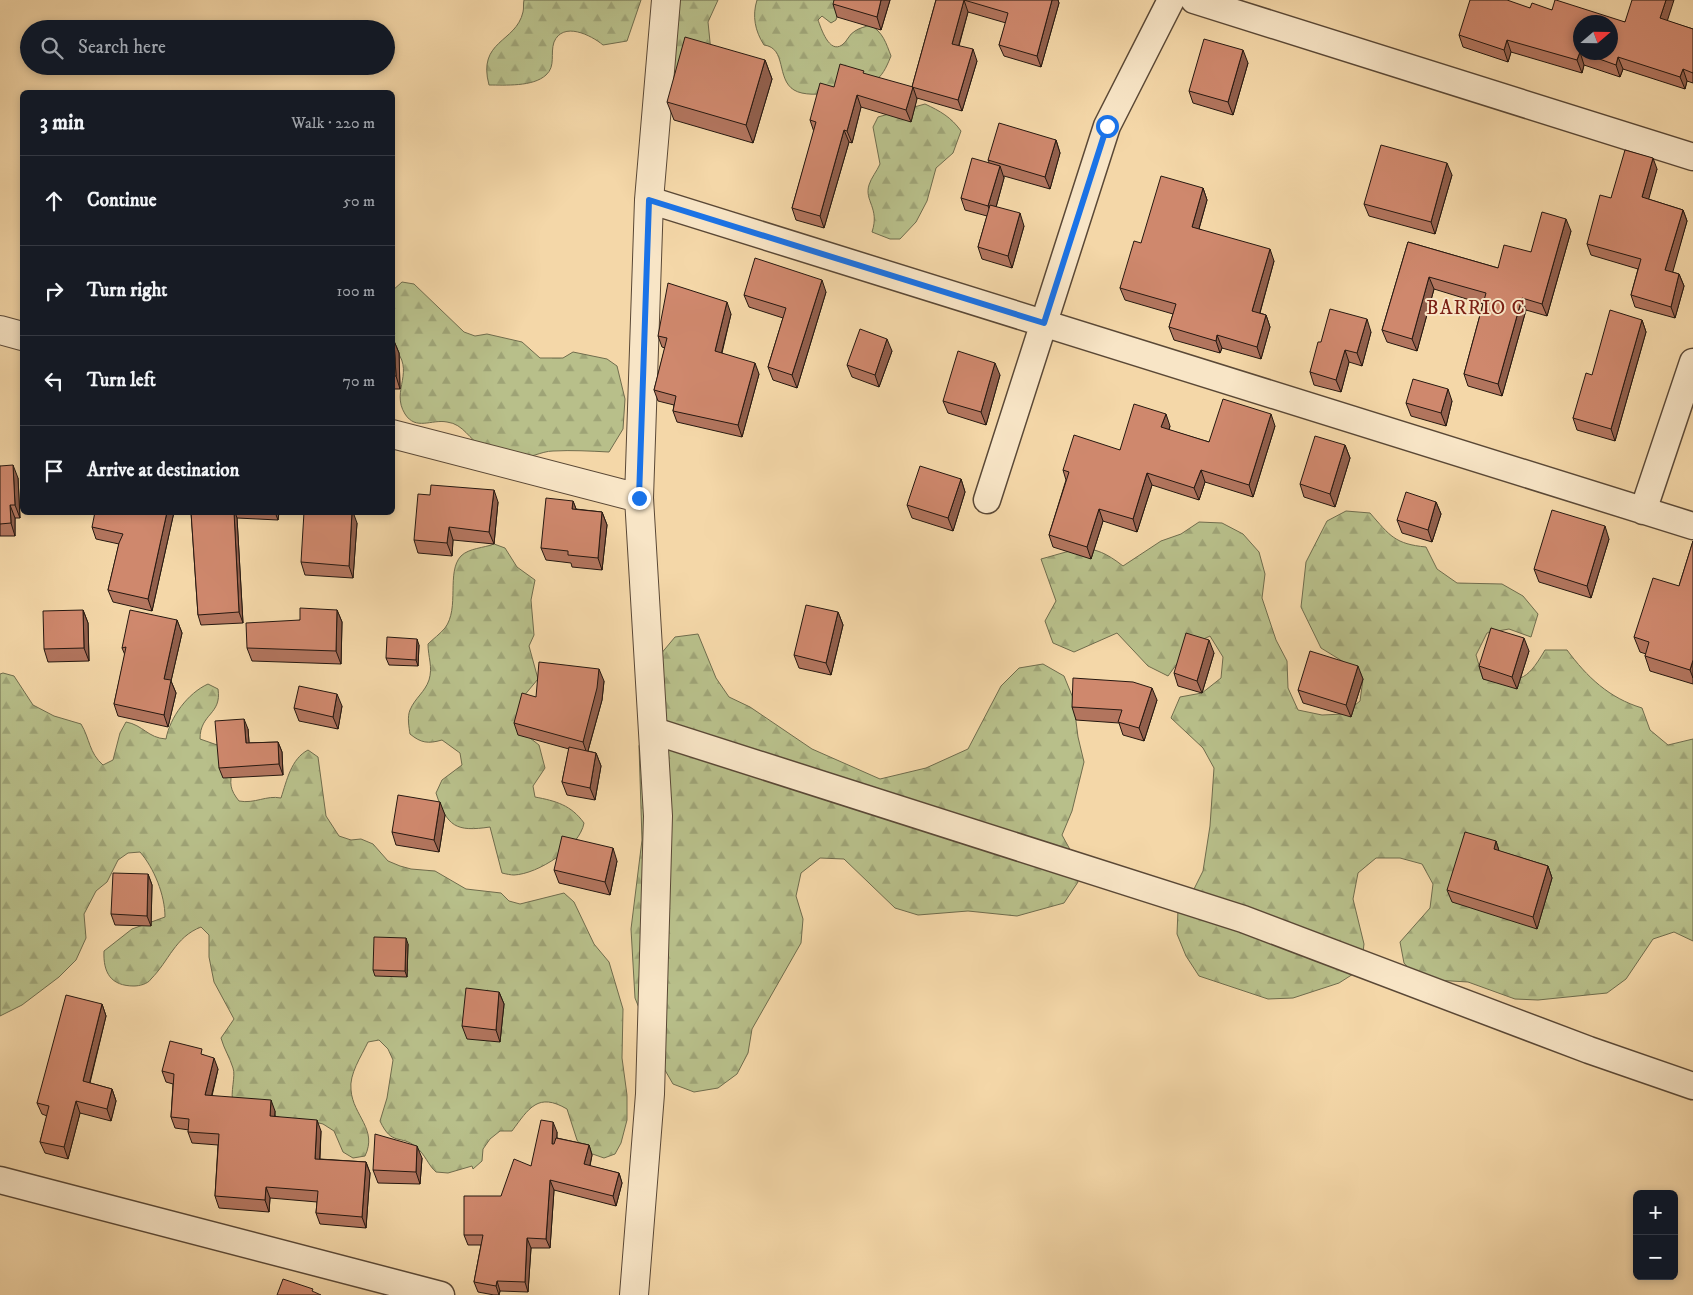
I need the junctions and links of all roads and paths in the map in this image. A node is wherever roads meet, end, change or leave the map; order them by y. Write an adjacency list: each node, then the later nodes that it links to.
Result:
1 (666, 0): 5 (street)
2 (1171, 0): 6 (street)
3 (1194, 0): 4 (street)
4 (1693, 157)
5 (649, 200): 6 (street); 11 (street)
6 (1044, 323): 12 (street); 13 (street)
7 (0, 330): 8 (street)
8 (20, 335)
9 (1693, 362): 13 (street)
10 (395, 435): 11 (street)
11 (639, 498): 15 (street)
12 (987, 500)
13 (1643, 511): 14 (street)
14 (1693, 526)
15 (654, 731): 16 (street); 19 (street)
16 (1693, 1086)
17 (0, 1180): 18 (street)
18 (441, 1295)
19 (634, 1295)

